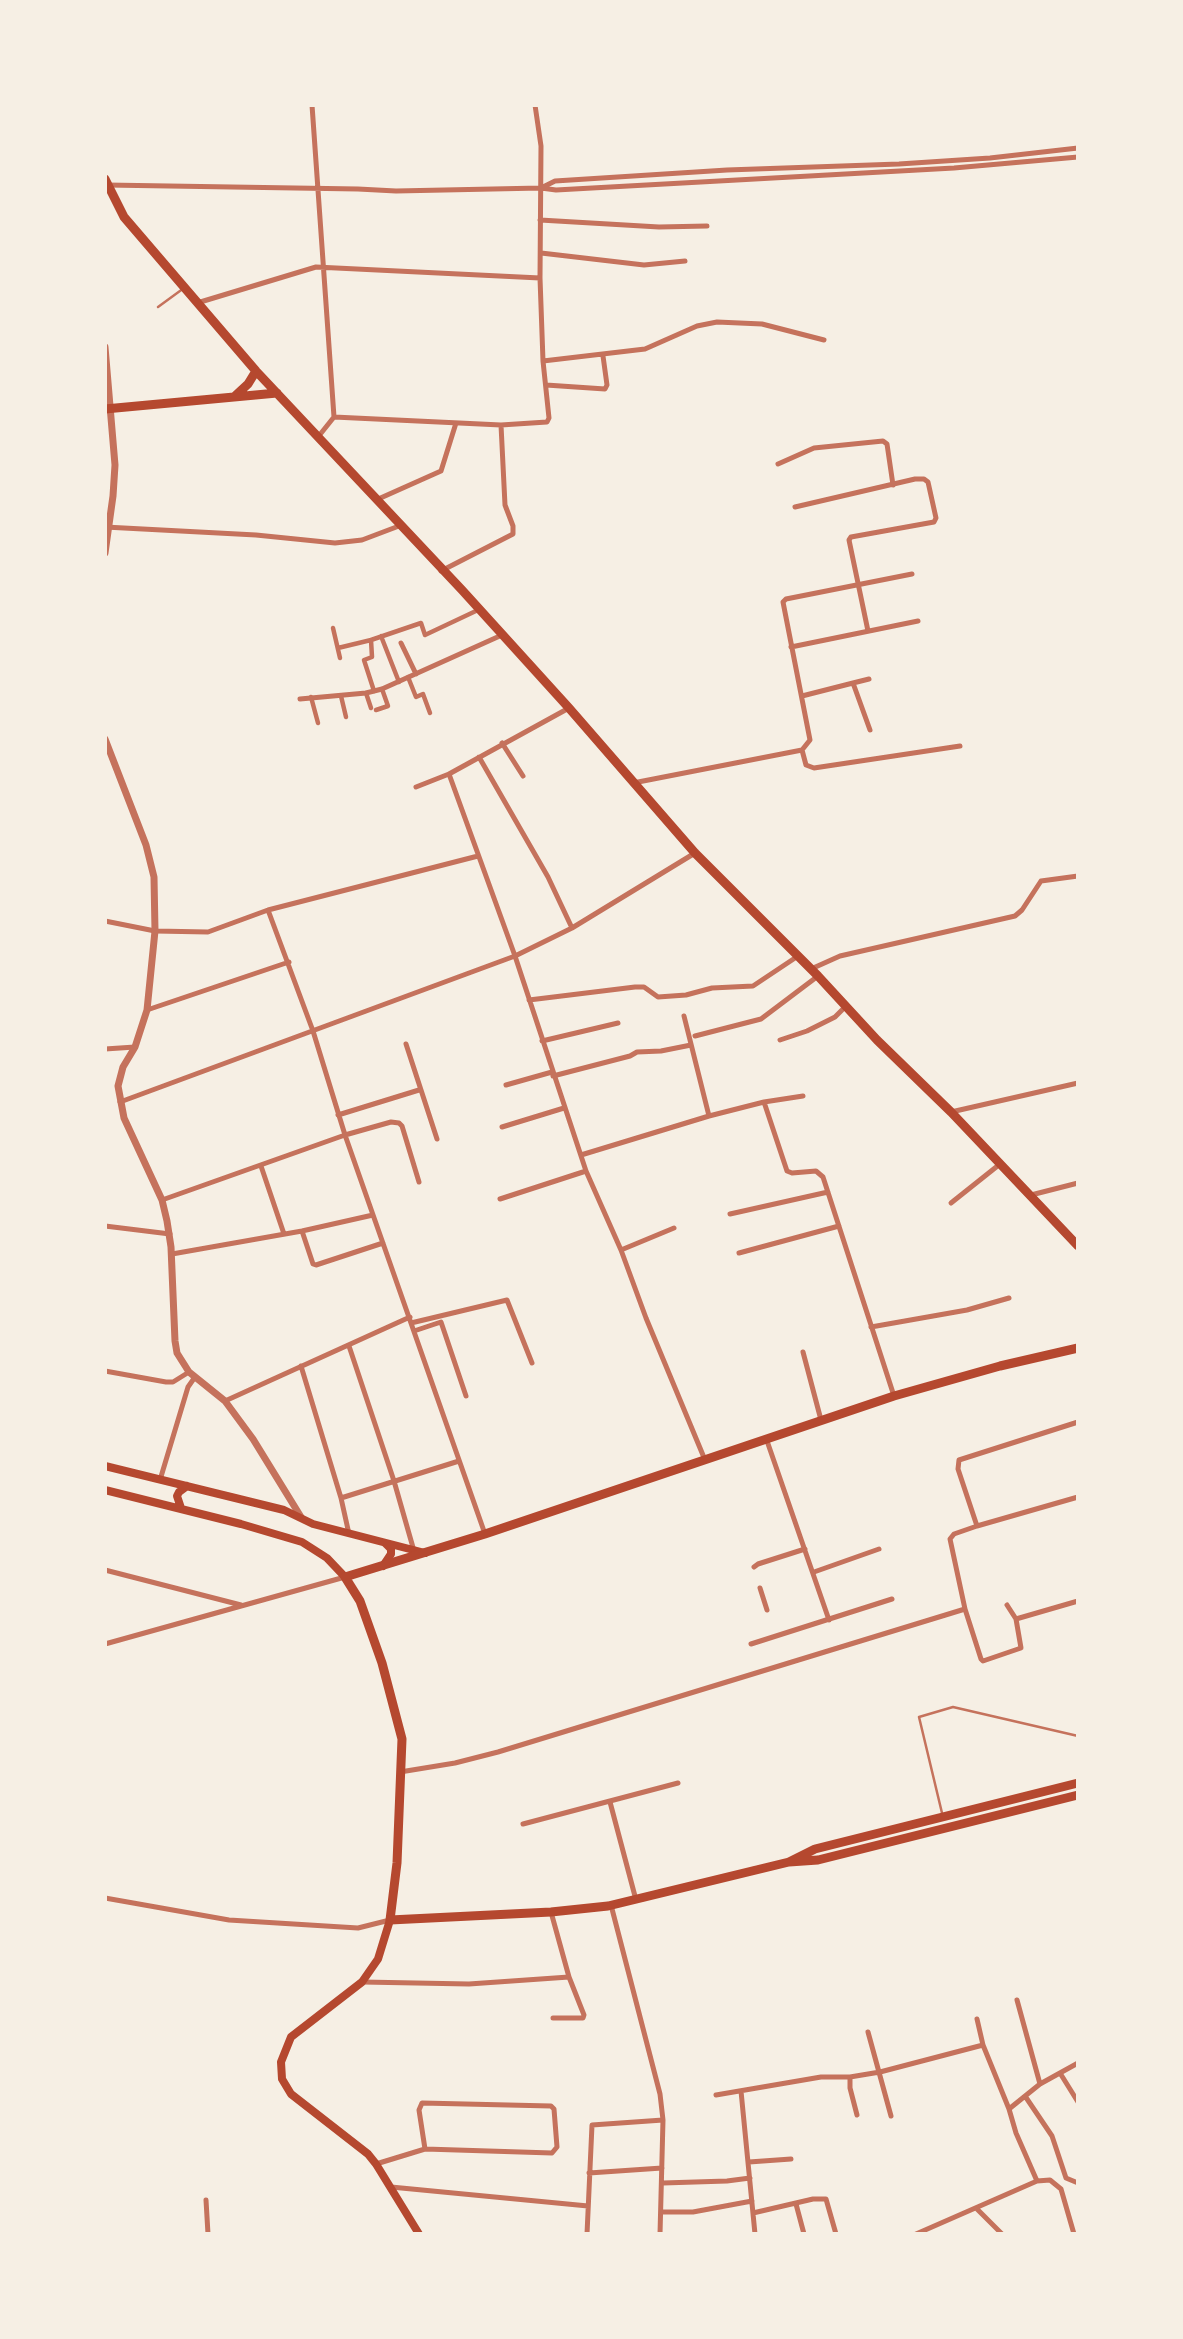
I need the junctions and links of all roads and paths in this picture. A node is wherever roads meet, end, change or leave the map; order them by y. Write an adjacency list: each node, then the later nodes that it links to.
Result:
1 (312, 105): 6 (street)
2 (535, 105): 7 (street)
3 (1078, 148): 7 (street)
4 (1078, 157): 7 (street)
5 (106, 182): 6 (street); 14 (main road)
6 (319, 188): 7 (street); 12 (street)
7 (541, 188): 8 (street)
8 (540, 220): 9 (street); 10 (street)
9 (707, 226)
10 (541, 253): 11 (street); 13 (street)
11 (685, 261)
12 (324, 267): 13 (street); 15 (street); 26 (street)
13 (540, 278): 20 (street)
14 (184, 288): 15 (main road); 16 (lane)
15 (197, 303): 21 (main road)
16 (158, 307)
17 (824, 340): 19 (street)
18 (105, 347): 25 (street)
19 (603, 356): 20 (street); 22 (street)
20 (543, 361): 22 (street)
21 (256, 371): 23 (main road); 24 (main road)
22 (546, 385): 28 (street)
23 (276, 393): 24 (main road); 29 (main road)
24 (235, 396): 25 (main road)
25 (108, 409): 35 (street)
26 (334, 417): 27 (street); 29 (street)
27 (456, 423): 28 (street); 32 (street)
28 (501, 425): 37 (street)
29 (318, 437): 32 (main road)
30 (778, 464): 31 (street)
31 (892, 485): 33 (street); 39 (street)
32 (376, 500): 34 (main road)
33 (795, 507)
34 (400, 526): 35 (street); 37 (main road)
35 (107, 527): 36 (street)
36 (105, 553)
37 (441, 571): 40 (main road)
38 (912, 574): 39 (street)
39 (859, 585): 43 (street); 48 (street)
40 (479, 610): 44 (main road); 45 (street)
41 (918, 621): 43 (street)
42 (333, 628): 49 (street)
43 (868, 631): 48 (street)
44 (502, 635): 51 (street); 63 (main road)
45 (381, 636): 46 (street); 54 (street)
46 (371, 640): 49 (street); 57 (street)
47 (401, 643): 51 (street)
48 (792, 647): 60 (street)
49 (338, 648): 50 (street)
50 (340, 658)
51 (416, 674): 52 (street)
52 (408, 677): 54 (street); 64 (street)
53 (869, 679): 55 (street)
54 (399, 682): 56 (street)
55 (853, 683): 60 (street); 67 (street)
56 (382, 689): 57 (street); 58 (street)
57 (374, 691): 58 (street)
58 (366, 693): 59 (street)
59 (341, 696): 61 (street); 65 (street)
60 (802, 696): 71 (street)
61 (311, 698): 62 (street); 66 (street)
62 (300, 699)
63 (569, 708): 69 (street); 76 (main road)
64 (430, 713)
65 (346, 717)
66 (318, 723)
67 (870, 730)
68 (105, 739): 72 (street)
69 (502, 743): 73 (street); 75 (street)
70 (960, 746): 71 (street)
71 (802, 750): 76 (street)
72 (108, 756): 84 (street)
73 (479, 757): 74 (street); 83 (street)
74 (449, 774): 77 (street); 79 (street)
75 (523, 776)
76 (632, 783): 78 (main road)
77 (416, 787)
78 (695, 853): 83 (street); 86 (main road)
79 (478, 856): 81 (street); 85 (street)
80 (1078, 876): 88 (street)
81 (268, 910): 84 (street); 87 (street)
82 (105, 921): 84 (street)
83 (572, 928): 85 (street)
84 (155, 931): 91 (street)
85 (515, 956): 89 (street); 94 (street)
86 (798, 956): 88 (main road); 89 (street)
87 (289, 962): 91 (street); 94 (street)
88 (815, 973): 90 (main road); 95 (street)
89 (529, 1000): 97 (street)
90 (846, 1006): 96 (street); 110 (main road)
91 (147, 1010): 100 (street)
92 (684, 1016): 99 (street)
93 (618, 1023): 97 (street)
94 (313, 1031): 107 (street); 111 (street)
95 (695, 1036)
96 (780, 1040)
97 (542, 1041): 102 (street)
98 (406, 1044): 105 (street)
99 (691, 1045): 102 (street); 112 (street)
100 (135, 1047): 101 (street); 107 (street)
101 (105, 1049)
102 (553, 1074): 104 (street); 109 (street)
103 (1078, 1083): 110 (street)
104 (506, 1085)
105 (419, 1090): 111 (street); 115 (street)
106 (803, 1096): 108 (street)
107 (120, 1102): 125 (street)
108 (764, 1102): 112 (street); 122 (street)
109 (564, 1108): 113 (street); 116 (street)
110 (951, 1112): 117 (main road)
111 (338, 1115): 114 (street)
112 (709, 1116): 116 (street)
113 (502, 1127)
114 (345, 1135): 118 (street); 120 (street); 128 (street)
115 (437, 1139)
116 (581, 1155): 119 (street)
117 (1000, 1164): 123 (main road); 126 (street)
118 (261, 1166): 125 (street); 134 (street)
119 (586, 1171): 124 (street); 137 (street)
120 (419, 1182)
121 (1078, 1183): 123 (street)
122 (828, 1192): 127 (street); 130 (street)
123 (1031, 1195): 136 (main road)
124 (500, 1199)
125 (162, 1200): 133 (street)
126 (951, 1203)
127 (730, 1214)
128 (373, 1215): 132 (street); 135 (street)
129 (105, 1226): 133 (street)
130 (839, 1226): 138 (street); 142 (street)
131 (674, 1228): 137 (street)
132 (302, 1231): 134 (street); 135 (street)
133 (170, 1234): 139 (street)
134 (284, 1234): 139 (street)
135 (383, 1243): 141 (street)
136 (1078, 1246)
137 (621, 1250): 157 (street)
138 (739, 1253)
139 (172, 1254): 150 (street)
140 (1009, 1298): 142 (street)
141 (410, 1320): 143 (street); 144 (street); 147 (street)
142 (871, 1327): 152 (street)
143 (414, 1331): 151 (street); 158 (street)
144 (349, 1346): 148 (street); 161 (street)
145 (1078, 1348): 152 (main road)
146 (803, 1352): 154 (street)
147 (532, 1363)
148 (301, 1366): 153 (street); 165 (street)
149 (105, 1371): 150 (street)
150 (192, 1375): 153 (street); 160 (street)
151 (466, 1396)
152 (894, 1396): 154 (main road)
153 (225, 1401): 167 (street)
154 (821, 1420): 156 (main road)
155 (1078, 1422): 168 (street)
156 (766, 1438): 157 (main road); 172 (street)
157 (705, 1460): 170 (main road)
158 (459, 1461): 161 (street); 170 (street)
159 (105, 1466): 160 (main road)
160 (160, 1480): 162 (main road)
161 (394, 1481): 165 (street); 174 (street)
162 (187, 1486): 166 (main road); 167 (main road)
163 (105, 1490): 166 (main road)
164 (1078, 1497): 168 (street)
165 (341, 1498): 169 (street)
166 (181, 1508): 180 (main road)
167 (301, 1517): 169 (main road)
168 (977, 1526): 186 (street)
169 (349, 1534): 171 (main road)
170 (485, 1534): 175 (main road)
171 (384, 1543): 174 (main road); 176 (main road)
172 (805, 1549): 177 (street); 179 (street)
173 (879, 1549): 179 (street)
174 (414, 1550): 175 (main road)
175 (425, 1553): 176 (main road)
176 (383, 1566): 180 (main road)
177 (754, 1567)
178 (105, 1570): 185 (street)
179 (814, 1572): 189 (street)
180 (345, 1577): 185 (street); 195 (main road)
181 (760, 1588): 187 (street)
182 (892, 1599): 189 (street)
183 (1078, 1601): 188 (street)
184 (1007, 1605): 188 (street)
185 (245, 1606): 192 (street)
186 (965, 1609): 188 (street); 195 (street)
187 (767, 1611)
188 (1016, 1619)
189 (829, 1620): 191 (street)
190 (772, 1628): 191 (street)
191 (775, 1637): 193 (street)
192 (105, 1644)
193 (751, 1644)
194 (1078, 1736): 200 (lane)
195 (400, 1772): 206 (main road)
196 (678, 1783): 199 (street)
197 (1078, 1783): 200 (main road)
198 (1078, 1795): 200 (main road)
199 (610, 1801): 201 (street); 203 (street)
200 (945, 1821): 203 (main road)
201 (523, 1824)
202 (105, 1898): 206 (street)
203 (636, 1900): 204 (main road)
204 (611, 1905): 205 (main road); 226 (street)
205 (551, 1912): 206 (main road); 207 (street)
206 (390, 1920): 208 (main road)
207 (569, 1977): 208 (street); 210 (street)
208 (362, 1982): 230 (main road)
209 (1017, 2000): 218 (street)
210 (553, 2018)
211 (977, 2019): 213 (street)
212 (868, 2032): 215 (street)
213 (984, 2045): 215 (street); 223 (street)
214 (1078, 2063): 216 (street)
215 (880, 2072): 217 (street); 225 (street)
216 (1060, 2073): 218 (street); 222 (street)
217 (850, 2077): 219 (street); 224 (street)
218 (1040, 2084): 221 (street)
219 (741, 2091): 220 (street); 229 (street)
220 (716, 2095)
221 (1025, 2096): 223 (street); 236 (street)
222 (1078, 2102)
223 (1009, 2109): 234 (street)
224 (857, 2115)
225 (891, 2116)
226 (663, 2120): 231 (street); 232 (street)
227 (425, 2149): 227 (street); 230 (street)
228 (790, 2159): 229 (street)
229 (749, 2162): 233 (street)
230 (376, 2164): 237 (main road)
231 (662, 2168): 232 (street); 235 (street)
232 (589, 2173): 241 (street)
233 (750, 2178): 235 (street); 239 (street)
234 (1037, 2181): 242 (street); 254 (street)
235 (663, 2183): 243 (street)
236 (1078, 2183)
237 (391, 2187): 241 (street); 246 (main road)
238 (206, 2200): 245 (street)
239 (752, 2201): 243 (street); 244 (street)
240 (796, 2204): 244 (street); 250 (street); 251 (street)
241 (588, 2206): 247 (street)
242 (977, 2208): 252 (street); 253 (street)
243 (662, 2212): 248 (street)
244 (753, 2213): 249 (street)
245 (208, 2234)
246 (419, 2234)
247 (587, 2234)
248 (660, 2234)
249 (755, 2234)
250 (804, 2234)
251 (836, 2234)
252 (916, 2234)
253 (1002, 2234)
254 (1074, 2234)

